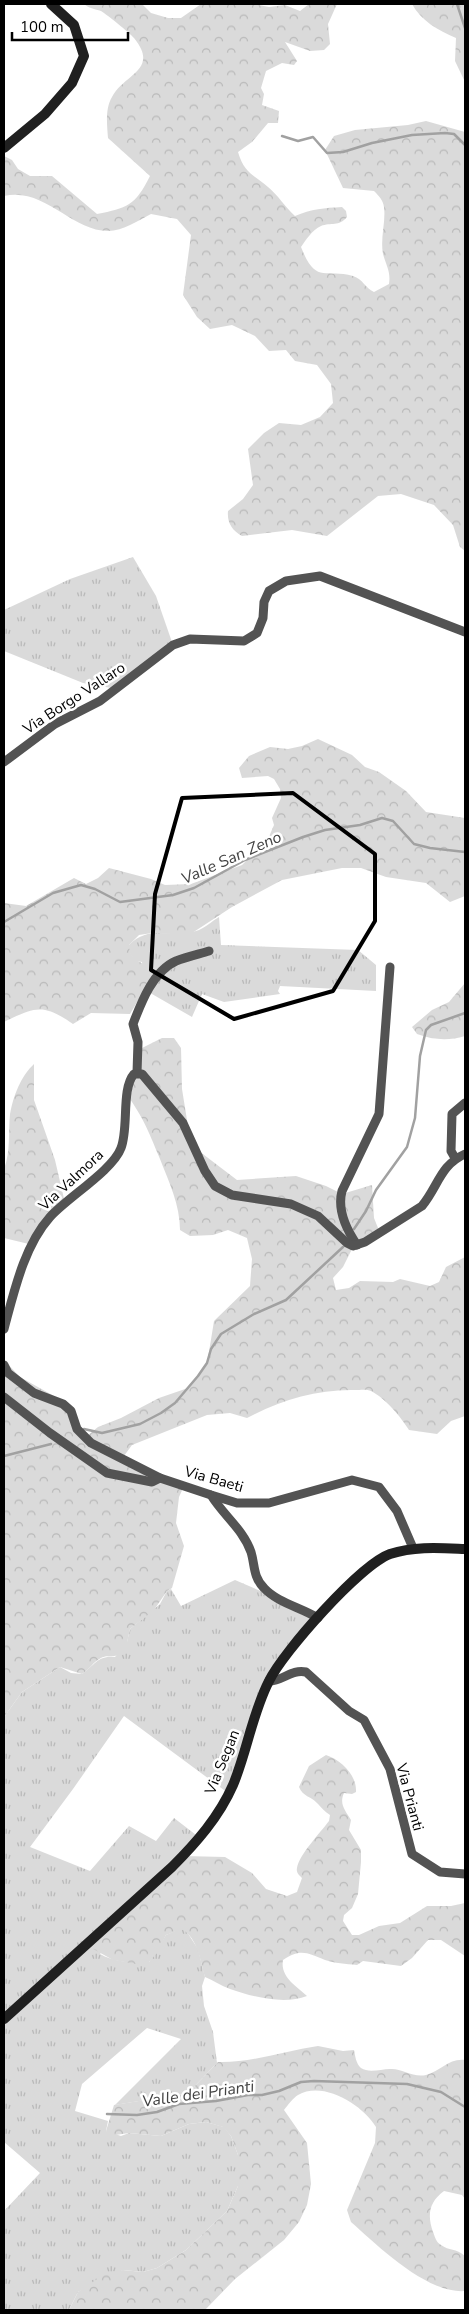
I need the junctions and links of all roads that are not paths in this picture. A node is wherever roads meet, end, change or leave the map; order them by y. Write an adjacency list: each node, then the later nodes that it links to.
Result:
1 (51, 4): 2 (street)
2 (4, 148)
3 (465, 632): 4 (street, Via Borgo Vallaro)
4 (4, 762)
5 (209, 951): 7 (street, Via Valmora)
6 (390, 966): 11 (street)
7 (137, 1073): 11 (street); 12 (street, Via Valmora)
8 (465, 1103): 10 (street)
9 (465, 1154): 10 (street)
10 (455, 1158): 11 (street)
11 (357, 1245)
12 (4, 1330)
13 (4, 1365): 15 (street)
14 (4, 1397): 15 (street, Via Baeti)
15 (160, 1478): 16 (street, Via Baeti)
16 (211, 1495): 17 (street, Via Baeti); 19 (street)
17 (413, 1548): 18 (street, Via Segan); 19 (street, Via Segan)
18 (465, 1549)
19 (318, 1618): 20 (street, Via Segan)
20 (269, 1682): 21 (street, Via Prianti); 22 (street, Via Segan)
21 (465, 1874)
22 (4, 2019)

